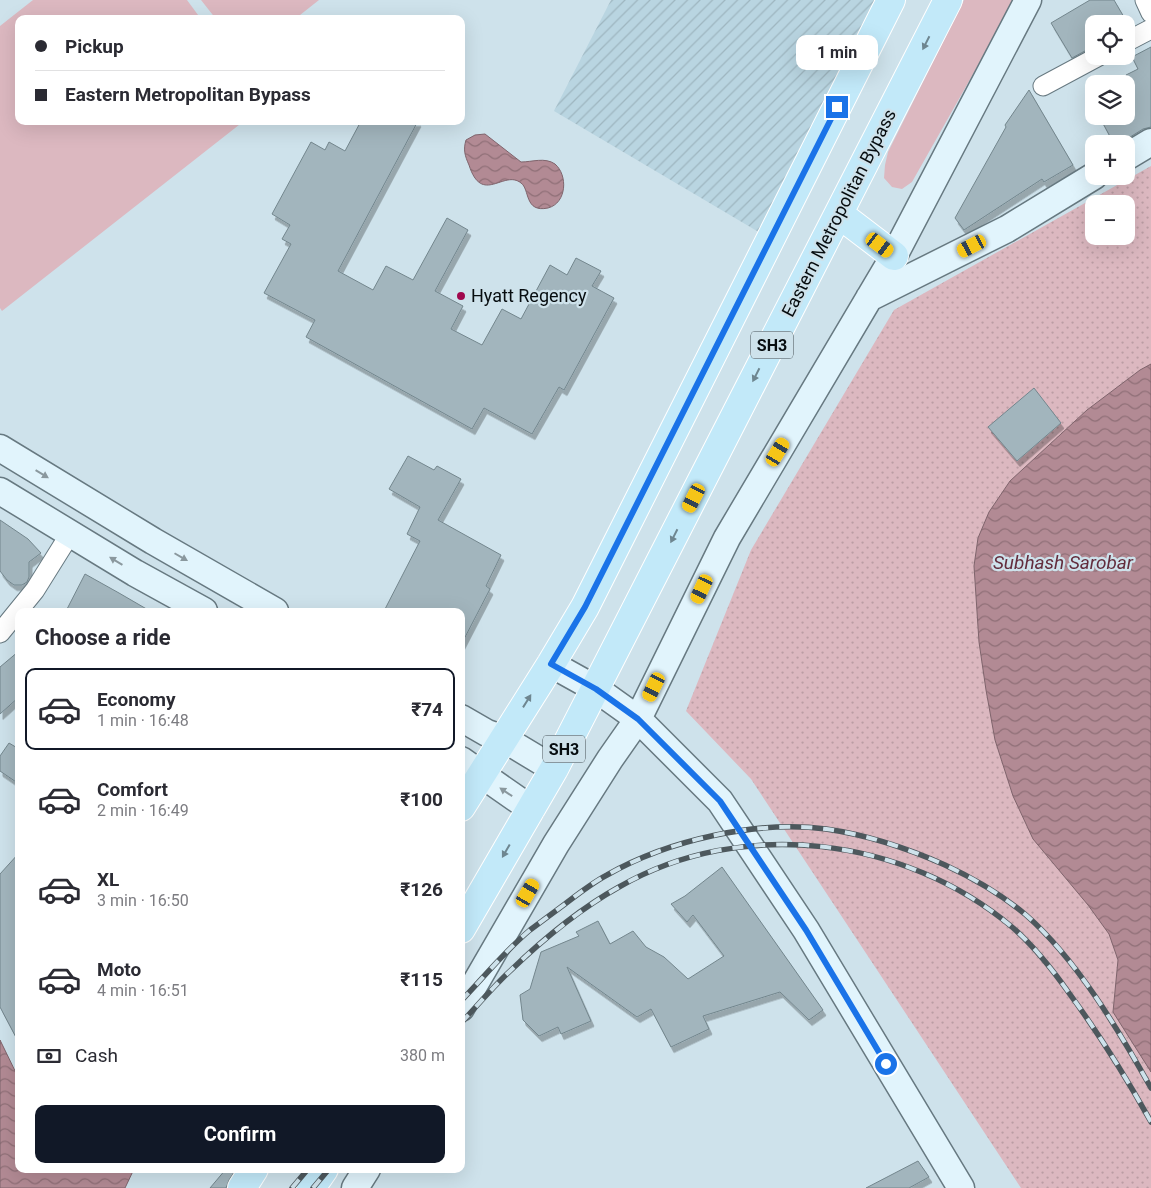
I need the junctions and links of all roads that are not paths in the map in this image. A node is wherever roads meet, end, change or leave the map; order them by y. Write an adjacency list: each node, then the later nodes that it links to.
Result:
1 (891, 0): 24 (main road, SH3)
2 (948, 0): 13 (main road, Eastern Metropolitan Bypass / SH3, one-way to 13)
3 (1028, 0): 14 (street)
4 (1145, 0): 5 (street)
5 (1151, 13)
6 (1151, 29): 7 (street)
7 (1135, 37)
8 (1085, 64): 9 (street)
9 (1043, 86)
10 (1151, 142): 11 (street)
11 (1135, 152)
12 (1085, 181): 15 (street)
13 (839, 214): 14 (main road); 25 (main road, Eastern Metropolitan Bypass / SH3, one-way to 25)
14 (894, 256): 15 (street)
15 (869, 298): 26 (street)
16 (0, 448): 21 (street, one-way to 21)
17 (0, 491): 18 (street)
18 (70, 534): 19 (street); 20 (street, one-way to 18)
19 (21, 608)
20 (199, 608)
21 (270, 608)
22 (15, 616): 23 (street)
23 (0, 633)
24 (551, 664): 25 (street); 28 (main road, SH3, one-way to 24)
25 (596, 689): 26 (street); 30 (main road, Eastern Metropolitan Bypass / SH3)
26 (638, 719): 34 (street); 41 (street)
27 (465, 720): 28 (street)
28 (504, 739): 29 (main road, SH3); 30 (street)
29 (471, 768): 31 (main road, SH3); 32 (street, one-way to 29)
30 (554, 769): 32 (main road, Eastern Metropolitan Bypass / SH3)
31 (465, 791)
32 (531, 808): 33 (main road, Eastern Metropolitan Bypass / SH3, one-way to 33)
33 (465, 922)
34 (465, 1001)
35 (251, 1173): 38 (main road)
36 (321, 1173): 39 (main road)
37 (364, 1173): 40 (street)
38 (242, 1188)
39 (311, 1188)
40 (355, 1188)
41 (961, 1188)

